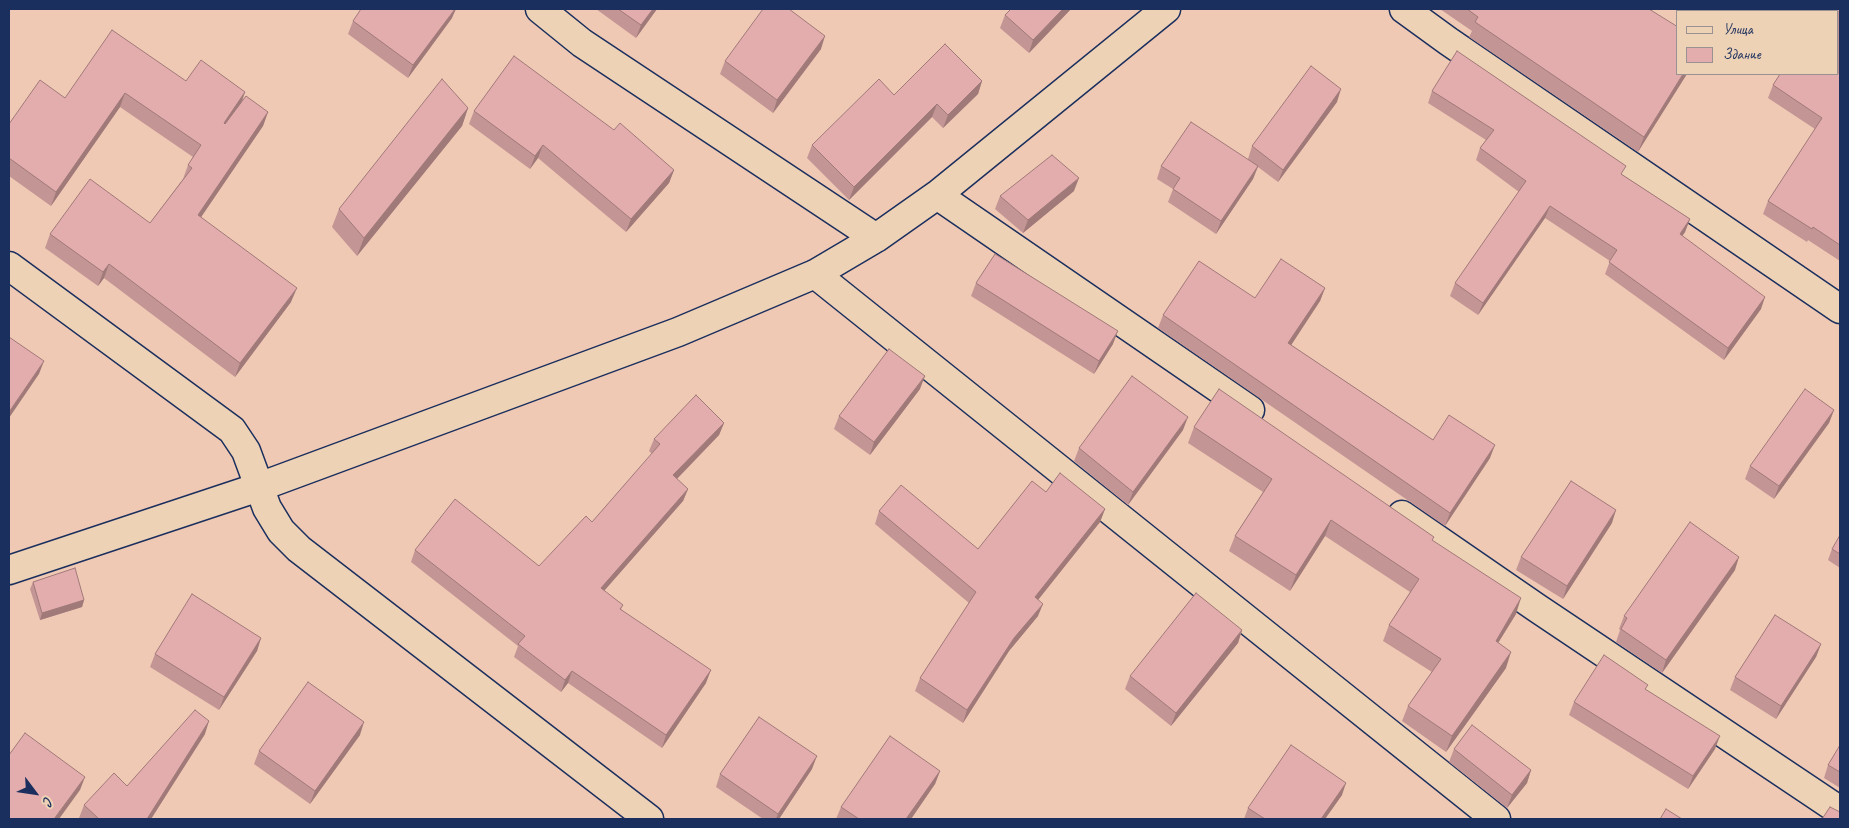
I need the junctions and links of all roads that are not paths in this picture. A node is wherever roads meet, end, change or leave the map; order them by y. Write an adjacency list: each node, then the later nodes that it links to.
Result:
1 (540, 9): 5 (street)
2 (1166, 9): 4 (street)
3 (1404, 9): 8 (street)
4 (937, 195): 5 (street); 9 (street)
5 (876, 238): 7 (street)
6 (9, 266): 10 (street)
7 (814, 274): 10 (street); 15 (street)
8 (1840, 309)
9 (1274, 427)
10 (259, 487): 12 (street); 14 (street)
11 (1381, 500): 13 (street)
12 (9, 570)
13 (1840, 811)
14 (649, 819)
15 (1496, 819)

